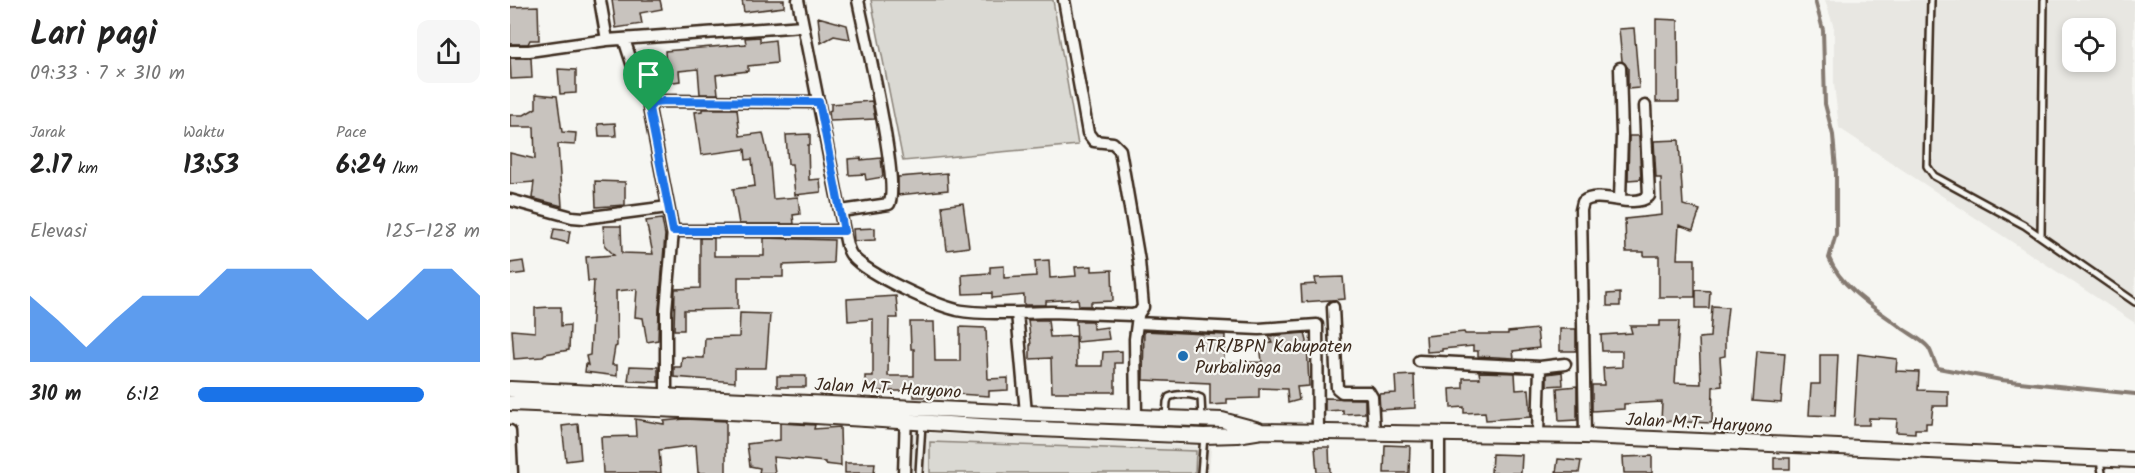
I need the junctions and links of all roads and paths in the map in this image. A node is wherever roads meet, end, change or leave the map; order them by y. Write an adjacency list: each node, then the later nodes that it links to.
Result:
1 (600, 0): 9 (street)
2 (798, 0): 7 (street)
3 (858, 0): 18 (street)
4 (1064, 0): 25 (street)
5 (1931, 0): 21 (lane)
6 (2044, 0): 21 (lane)
7 (803, 26): 8 (street); 12 (street)
8 (624, 39): 9 (street); 13 (street)
9 (607, 40): 10 (street)
10 (510, 51)
11 (1620, 68): 15 (street)
12 (819, 102): 13 (street); 18 (street)
13 (651, 105): 17 (street)
14 (1645, 106): 15 (street)
15 (1620, 199): 45 (street)
16 (510, 200): 17 (street)
17 (668, 207): 19 (street)
18 (841, 211): 20 (street)
19 (673, 231): 20 (street); 30 (street)
20 (844, 231): 24 (street)
21 (2041, 236): 22 (lane)
22 (2135, 302)
23 (1333, 307): 41 (street)
24 (1017, 313): 25 (street); 33 (street)
25 (1138, 318): 34 (street); 40 (street)
26 (1419, 361): 28 (street)
27 (1565, 364): 28 (street)
28 (1540, 367): 43 (street)
29 (510, 389): 30 (main road, Jalan M.T. Haryono)
30 (666, 396): 32 (main road, Jalan M.T. Haryono)
31 (510, 403): 32 (main road, Jalan M.T. Haryono)
32 (906, 414): 33 (main road, Jalan M.T. Haryono); 37 (main road, Jalan M.T. Haryono); 49 (street)
33 (1026, 414): 34 (main road, Jalan M.T. Haryono)
34 (1136, 418): 35 (main road, Jalan M.T. Haryono)
35 (1166, 419): 36 (main road, Jalan M.T. Haryono); 36 (lane)
36 (1202, 420): 39 (main road, Jalan M.T. Haryono)
37 (922, 422): 44 (main road, Jalan M.T. Haryono); 50 (lane)
38 (510, 431): 48 (street)
39 (1262, 431): 40 (main road, Jalan M.T. Haryono); 44 (main road, Jalan M.T. Haryono)
40 (1318, 432): 41 (main road, Jalan M.T. Haryono)
41 (1374, 433): 42 (main road, Jalan M.T. Haryono)
42 (1439, 433): 43 (main road, Jalan M.T. Haryono); 52 (street)
43 (1538, 435): 45 (main road, Jalan M.T. Haryono)
44 (1204, 436): 51 (lane)
45 (1585, 436): 47 (main road, Jalan M.T. Haryono)
46 (2135, 460): 47 (main road, Jalan M.T. Haryono)
47 (2101, 466)
48 (512, 473)
49 (904, 473)
50 (919, 473)
51 (1202, 473)
52 (1439, 473)

